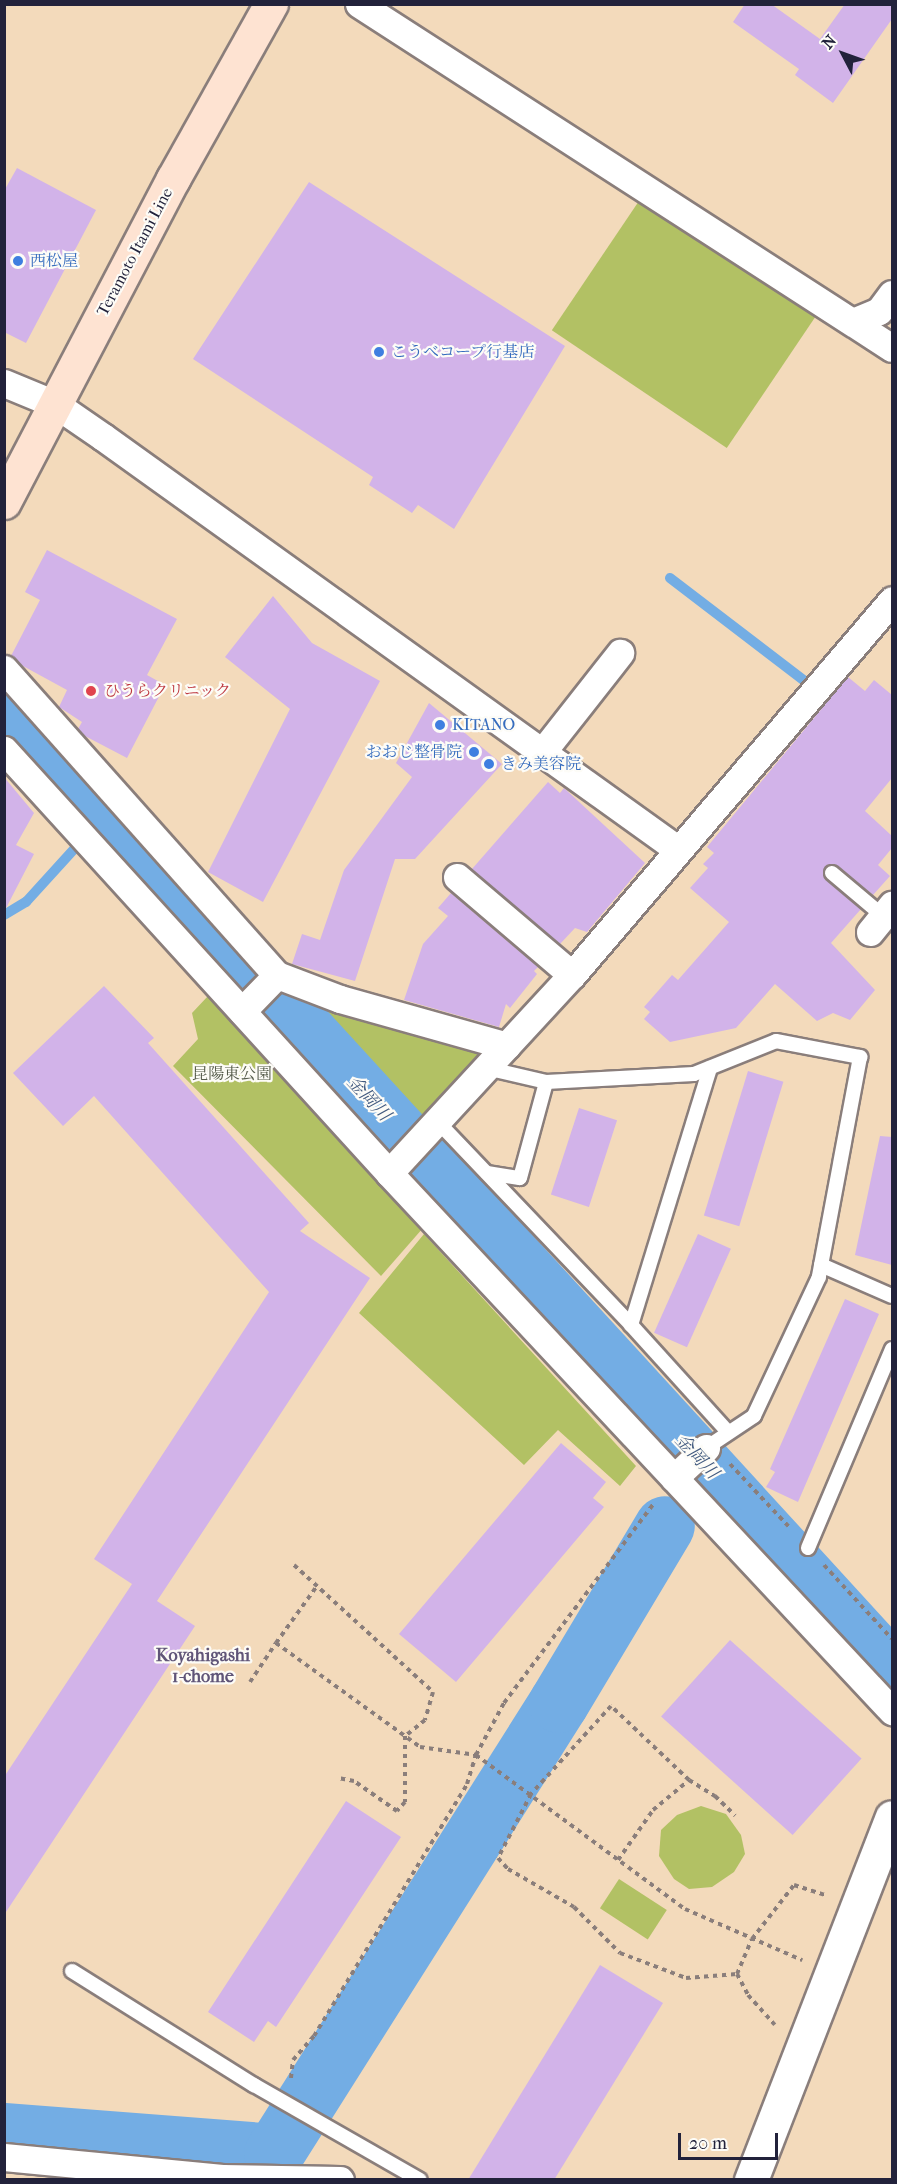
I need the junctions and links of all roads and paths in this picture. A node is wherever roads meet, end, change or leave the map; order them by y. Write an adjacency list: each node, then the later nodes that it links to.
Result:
1 (271, 4): 7 (main road, Teramoto Itami Line)
2 (359, 4): 4 (street)
3 (892, 294): 4 (street)
4 (853, 322): 5 (street)
5 (892, 348)
6 (4, 383): 7 (street)
7 (55, 404): 8 (main road, Teramoto Itami Line); 13 (street)
8 (4, 502)
9 (892, 600): 14 (street)
10 (620, 652): 13 (street)
11 (4, 669): 18 (street)
12 (4, 750): 20 (street)
13 (543, 751): 14 (street)
14 (677, 849): 19 (street)
15 (832, 873): 17 (lane)
16 (457, 877): 19 (street)
17 (882, 917)
18 (277, 975): 20 (street); 21 (street)
19 (572, 975): 21 (street)
20 (242, 1011): 26 (street)
21 (507, 1046): 22 (street)
22 (486, 1068): 24 (lane); 25 (street)
23 (710, 1068): 24 (lane); 28 (lane); 30 (lane)
24 (546, 1082): 27 (lane)
25 (437, 1121): 26 (street); 27 (lane)
26 (389, 1173): 33 (street)
27 (487, 1173): 30 (lane)
28 (821, 1266): 29 (lane); 32 (lane)
29 (892, 1296)
30 (631, 1325): 32 (lane)
31 (892, 1349): 34 (lane)
32 (728, 1432): 33 (lane)
33 (689, 1464): 39 (street); 41 (path)
34 (808, 1548)
35 (294, 1564): 36 (path)
36 (317, 1586): 37 (path); 40 (path)
37 (276, 1643): 38 (path); 40 (path)
38 (250, 1682)
39 (892, 1711)
40 (405, 1736): 41 (path); 42 (path)
41 (476, 1755): 44 (path); 54 (path)
42 (338, 1778)
43 (689, 1780): 44 (path); 45 (path); 47 (path)
44 (531, 1794): 47 (path); 52 (path)
45 (735, 1815)
46 (892, 1817): 48 (street)
47 (618, 1860): 49 (path)
48 (858, 1905): 49 (path); 51 (street)
49 (752, 1939): 51 (path); 52 (path)
50 (72, 1971): 54 (lane)
51 (831, 1973): 53 (street)
52 (737, 1974): 53 (path)
53 (800, 2052): 58 (street)
54 (288, 2104): 57 (lane)
55 (4, 2157): 56 (street)
56 (340, 2180)
57 (420, 2180)
58 (751, 2180)

